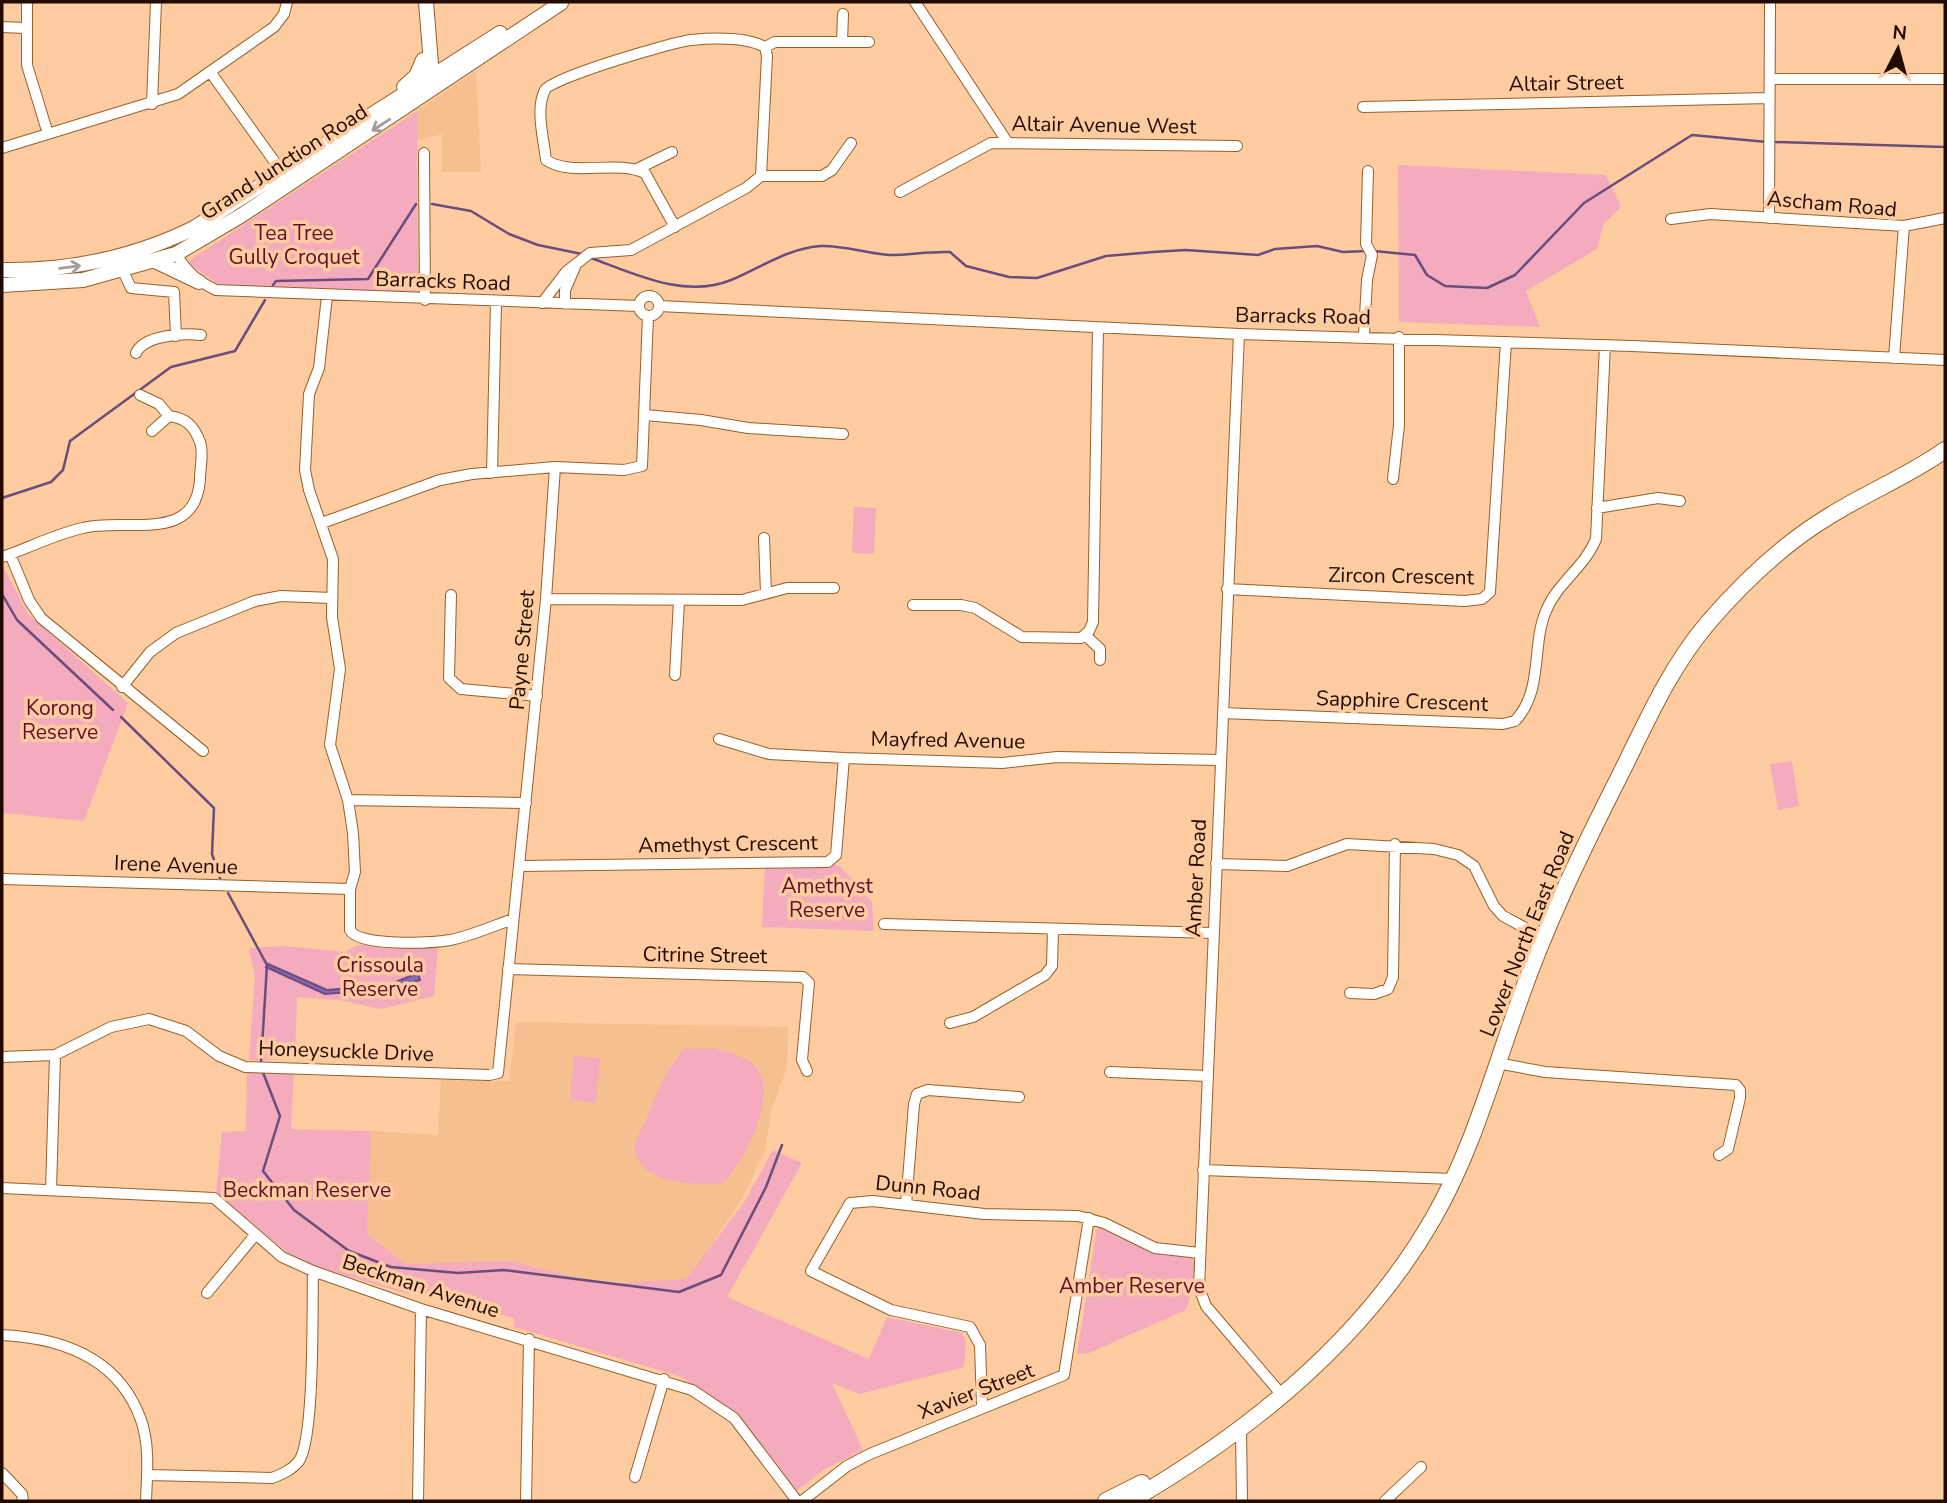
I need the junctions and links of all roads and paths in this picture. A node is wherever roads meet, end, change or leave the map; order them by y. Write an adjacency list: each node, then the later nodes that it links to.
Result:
1 (27, 2): 10 (street)
2 (156, 2): 21 (street)
3 (287, 2): 16 (street)
4 (426, 2): 14 (main road)
5 (563, 2): 15 (main road, Grand Junction Road); 19 (main road, Grand Junction Road)
6 (915, 2): 26 (street)
7 (1770, 2): 17 (street)
8 (843, 14): 11 (street)
9 (2, 27): 10 (street)
10 (25, 28): 24 (street)
11 (842, 42): 12 (street); 13 (street)
12 (869, 42)
13 (765, 47): 31 (street); 33 (street)
14 (427, 57): 15 (main road); 19 (main road); 23 (main road)
15 (457, 60): 19 (main road, Grand Junction Road)
16 (211, 73): 21 (street); 34 (street)
17 (1770, 79): 18 (street); 20 (street)
18 (1945, 79)
19 (435, 82): 23 (main road, Grand Junction Road); 34 (main road, Grand Junction Road, one-way to 34)
20 (1769, 98): 22 (street, Altair Street); 36 (street)
21 (152, 104): 24 (street)
22 (1363, 107)
23 (347, 130): 34 (main road, Grand Junction Road)
24 (48, 134): 28 (street)
25 (851, 143): 33 (street)
26 (1007, 143): 27 (street, Altair Avenue West); 35 (street, Altair Avenue West)
27 (1237, 146)
28 (2, 148)
29 (672, 152): 31 (street)
30 (424, 153): 50 (street)
31 (638, 169): 40 (street)
32 (1368, 171): 61 (street)
33 (761, 176): 40 (street)
34 (286, 178): 41 (main road, Grand Junction Road); 42 (main road, Grand Junction Road)
35 (900, 192)
36 (1769, 218): 38 (street, Ascham Road); 39 (street, Ascham Road)
37 (1945, 218): 39 (street)
38 (1671, 219)
39 (1904, 226): 66 (street, Ascham Road)
40 (675, 227): 43 (street)
41 (170, 240): 42 (main road); 45 (main road, Grand Junction Road, one-way to 41)
42 (176, 254): 44 (main road, Grand Junction Road); 47 (street)
43 (579, 260): 52 (street); 53 (street)
44 (155, 261): 46 (main road, Grand Junction Road); 47 (main road)
45 (2, 270)
46 (123, 271): 48 (main road, Grand Junction Road); 60 (street)
47 (199, 282): 49 (street, Barracks Road)
48 (2, 285)
49 (327, 296): 50 (street, Barracks Road); 79 (street)
50 (425, 300): 51 (street, Barracks Road)
51 (496, 302): 52 (street, Barracks Road); 75 (street)
52 (542, 303): 53 (street, Barracks Road)
53 (565, 304): 54 (street, Barracks Road)
54 (639, 306): 55 (street); 56 (street)
55 (659, 306): 56 (street); 57 (street, Barracks Road)
56 (648, 316): 69 (street)
57 (1098, 328): 58 (street, Barracks Road); 90 (street)
58 (1239, 334): 61 (street, Barracks Road); 83 (street, Amber Road)
59 (201, 335): 60 (street)
60 (176, 336): 65 (street)
61 (1364, 336): 62 (street, Barracks Road)
62 (1399, 337): 63 (street, Barracks Road); 76 (street)
63 (1506, 342): 64 (street, Barracks Road); 83 (street, Zircon Crescent)
64 (1605, 345): 66 (street, Barracks Road); 78 (street, Sapphire Crescent)
65 (136, 353)
66 (1894, 358): 67 (street, Barracks Road)
67 (1945, 360)
68 (140, 395): 70 (street)
69 (645, 415): 72 (street); 74 (street)
70 (169, 416): 71 (street); 81 (street)
71 (152, 430)
72 (843, 434)
73 (1945, 450): 111 (main road, Lower North East Road)
74 (555, 467): 75 (street); 87 (street, Payne Street)
75 (492, 472): 79 (street)
76 (1393, 479)
77 (1680, 501): 78 (street)
78 (1597, 508): 95 (street, Sapphire Crescent)
79 (322, 523): 86 (street)
80 (764, 538): 84 (street)
81 (6, 555): 93 (street)
82 (834, 589): 84 (street)
83 (1227, 589): 95 (street, Amber Road)
84 (766, 593): 88 (street)
85 (451, 595): 94 (street)
86 (332, 598): 93 (street); 100 (street)
87 (546, 599): 88 (street); 94 (street, Payne Street)
88 (679, 601): 92 (street)
89 (913, 605): 90 (street)
90 (1085, 635): 91 (street)
91 (1100, 660)
92 (675, 675)
93 (122, 687): 97 (street)
94 (537, 696): 101 (street, Payne Street)
95 (1223, 713): 99 (street, Amber Road)
96 (719, 739): 98 (street, Mayfred Avenue)
97 (203, 751)
98 (844, 758): 99 (street, Mayfred Avenue); 104 (street, Amethyst Crescent)
99 (1221, 760): 103 (street, Amber Road)
100 (348, 800): 101 (street); 106 (street)
101 (526, 803): 104 (street, Payne Street)
102 (1395, 844): 103 (street); 111 (street); 113 (street)
103 (1216, 864): 110 (street, Amber Road)
104 (519, 866): 107 (street, Payne Street)
105 (2, 879): 106 (street, Irene Avenue)
106 (350, 889): 107 (street)
107 (513, 919): 112 (street, Payne Street)
108 (884, 924): 109 (street)
109 (1053, 929): 110 (street); 114 (street)
110 (1213, 933): 121 (street, Amber Road)
111 (1544, 938): 117 (main road, Lower North East Road)
112 (508, 970): 118 (street, Citrine Street); 120 (street, Payne Street)
113 (1350, 993)
114 (950, 1023)
115 (55, 1055): 116 (street, Honeysuckle Drive); 120 (street, Honeysuckle Drive); 127 (street)
116 (2, 1057)
117 (1497, 1063): 123 (street); 125 (main road, Lower North East Road)
118 (807, 1071)
119 (1110, 1072): 121 (street)
120 (498, 1073)
121 (1207, 1076): 124 (street, Amber Road)
122 (1019, 1097): 128 (street)
123 (1719, 1155)
124 (1203, 1170): 125 (street); 131 (street, Amber Road)
125 (1454, 1179): 138 (main road, Lower North East Road)
126 (2, 1188): 127 (street, Beckman Avenue)
127 (51, 1190): 130 (street, Beckman Avenue)
128 (906, 1205): 129 (street, Dunn Road); 139 (street, Dunn Road)
129 (1089, 1219): 131 (street, Dunn Road); 139 (street, Xavier Street)
130 (256, 1234): 132 (street, Beckman Avenue); 133 (street)
131 (1200, 1253): 138 (street, Amber Road)
132 (313, 1271): 134 (street, Beckman Avenue); 144 (street)
133 (207, 1293)
134 (421, 1309): 136 (street, Beckman Avenue); 148 (street)
135 (2, 1335): 144 (street)
136 (528, 1339): 137 (street, Beckman Avenue); 149 (street)
137 (664, 1379): 145 (street); 150 (street, Beckman Avenue)
138 (1282, 1395): 140 (main road, Lower North East Road)
139 (982, 1406): 150 (street, Xavier Street)
140 (1241, 1428): 141 (main road, Lower North East Road); 153 (street)
141 (1219, 1445): 151 (main road, Lower North East Road); 152 (main road, Lower North East Road)
142 (1421, 1467): 154 (street)
143 (2, 1473): 146 (street)
144 (147, 1475): 147 (street)
145 (635, 1477)
146 (23, 1501)
147 (146, 1501)
148 (418, 1501)
149 (526, 1501)
150 (799, 1501)
151 (1106, 1501)
152 (1130, 1501)
153 (1242, 1501)
154 (1385, 1501)

